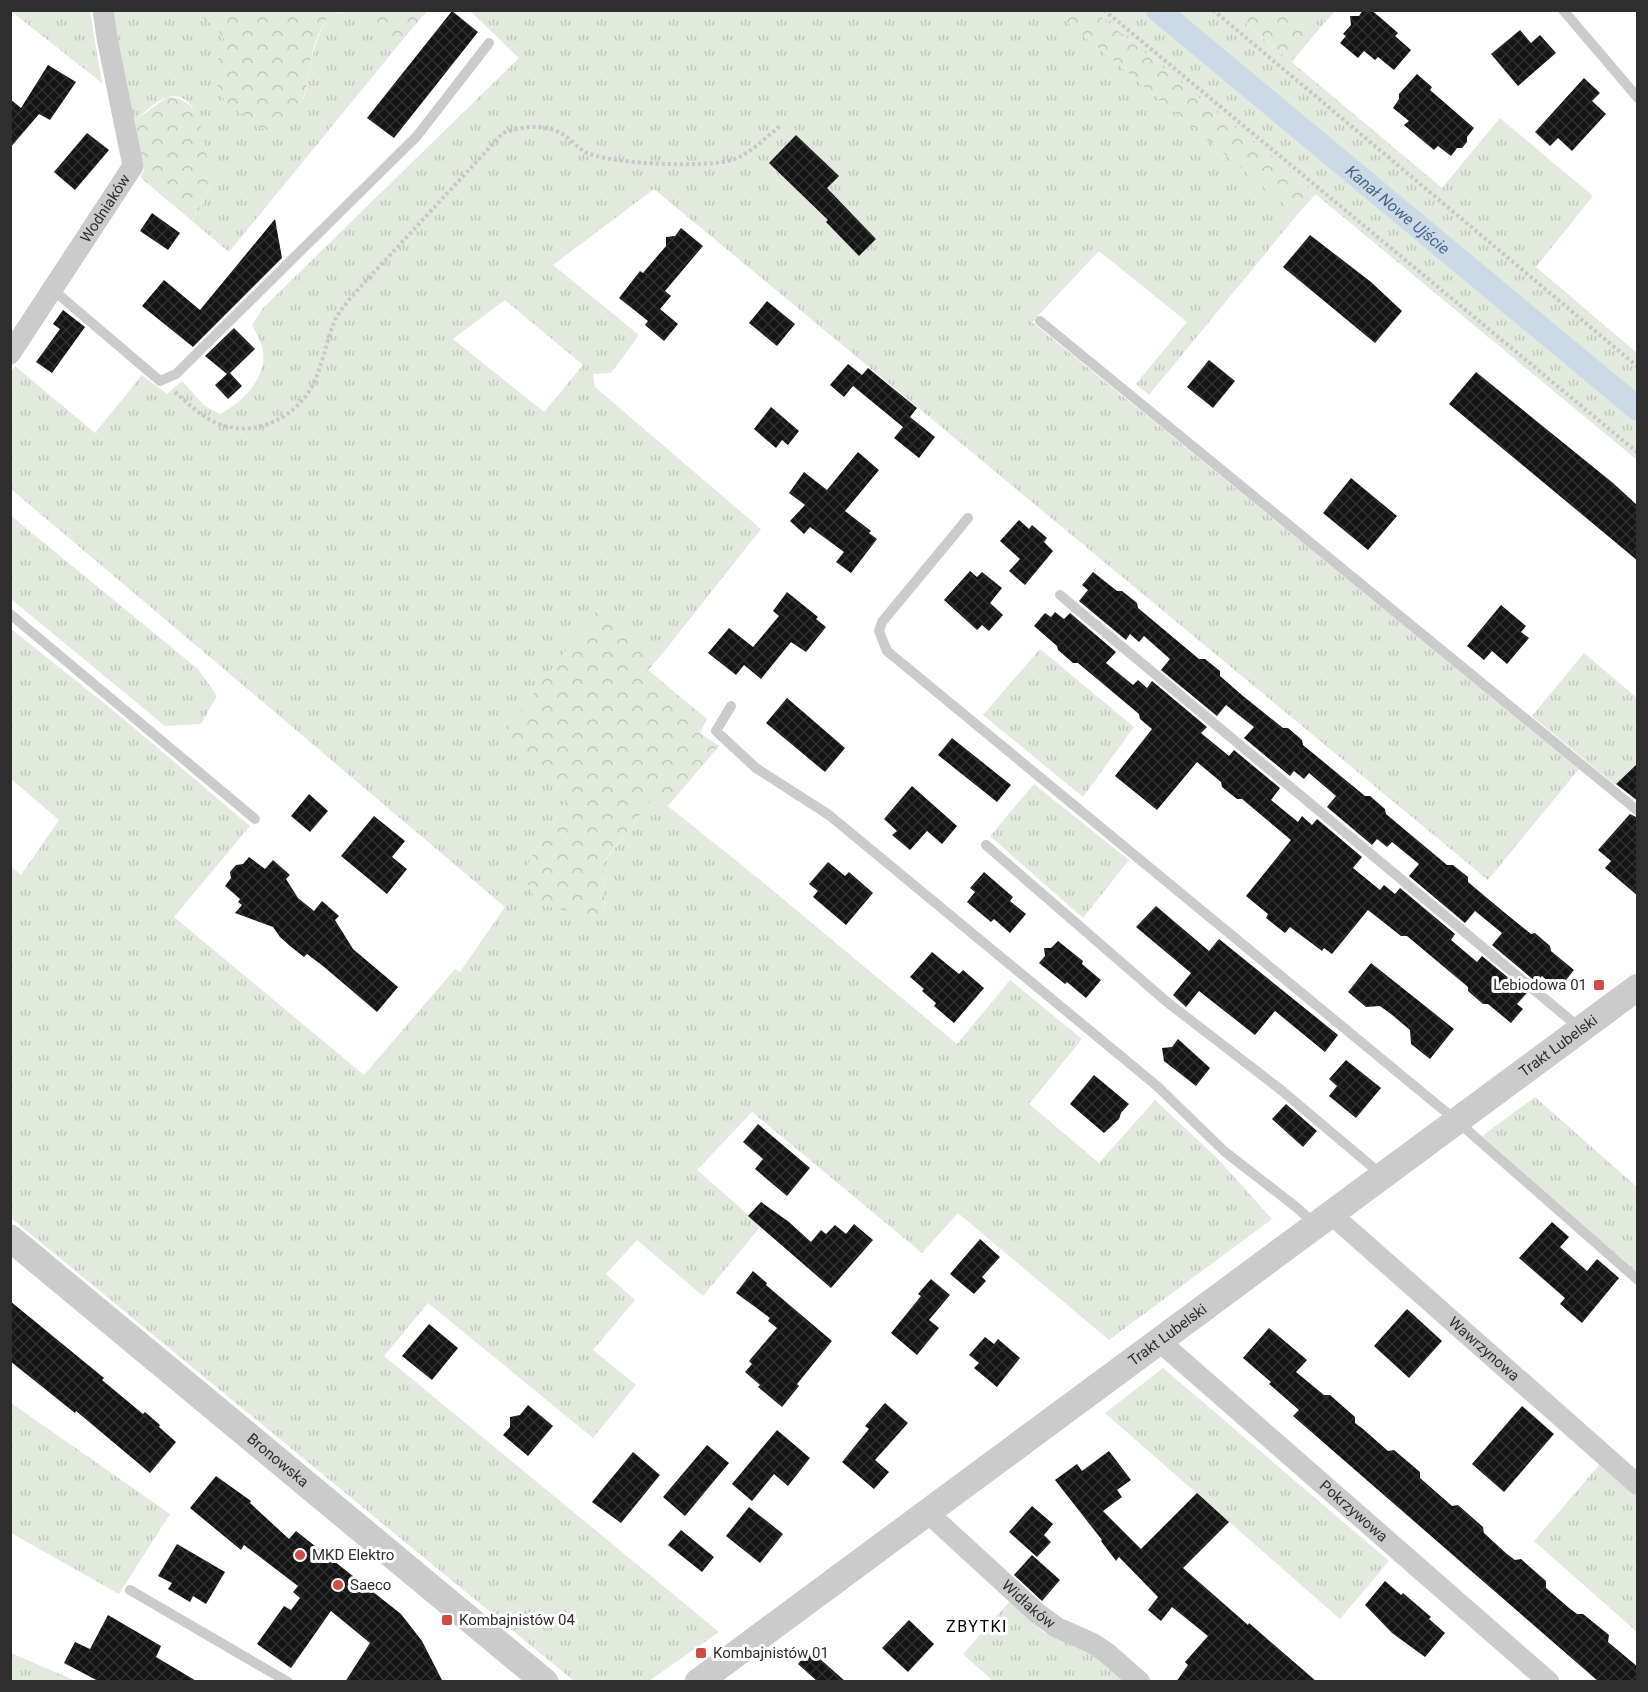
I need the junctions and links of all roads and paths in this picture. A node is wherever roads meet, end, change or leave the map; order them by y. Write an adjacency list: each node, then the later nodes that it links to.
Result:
1 (103, 10): 8 (street, Wodniaków)
2 (1104, 10): 13 (path)
3 (1213, 10): 11 (path)
4 (1563, 10): 6 (lane)
5 (489, 43): 12 (lane)
6 (1638, 98)
7 (780, 126): 12 (path)
8 (52, 290): 10 (street, Wodniaków); 12 (lane)
9 (1040, 321): 18 (lane)
10 (14, 341)
11 (1638, 367)
12 (160, 381)
13 (1638, 453)
14 (968, 518): 23 (lane)
15 (1060, 595): 22 (lane)
16 (10, 614): 19 (lane)
17 (731, 706): 25 (lane)
18 (1638, 811)
19 (255, 819)
20 (986, 845): 24 (lane)
21 (1638, 987): 22 (street, Trakt Lubelski)
22 (1582, 1029): 23 (street, Trakt Lubelski)
23 (1458, 1122): 24 (street, Trakt Lubelski); 27 (lane)
24 (1383, 1176): 25 (street, Trakt Lubelski)
25 (1323, 1220): 28 (street, Trakt Lubelski); 29 (street, Wawrzynowa)
26 (10, 1238): 33 (street, Bronowska)
27 (1638, 1280)
28 (1158, 1340): 30 (street, Trakt Lubelski); 36 (street, Pokrzywowa)
29 (1638, 1485)
30 (928, 1512): 34 (street, Trakt Lubelski); 35 (street, Widłaków)
31 (130, 1590): 32 (lane)
32 (288, 1682)
33 (545, 1682)
34 (698, 1682)
35 (1140, 1682)
36 (1549, 1682)

